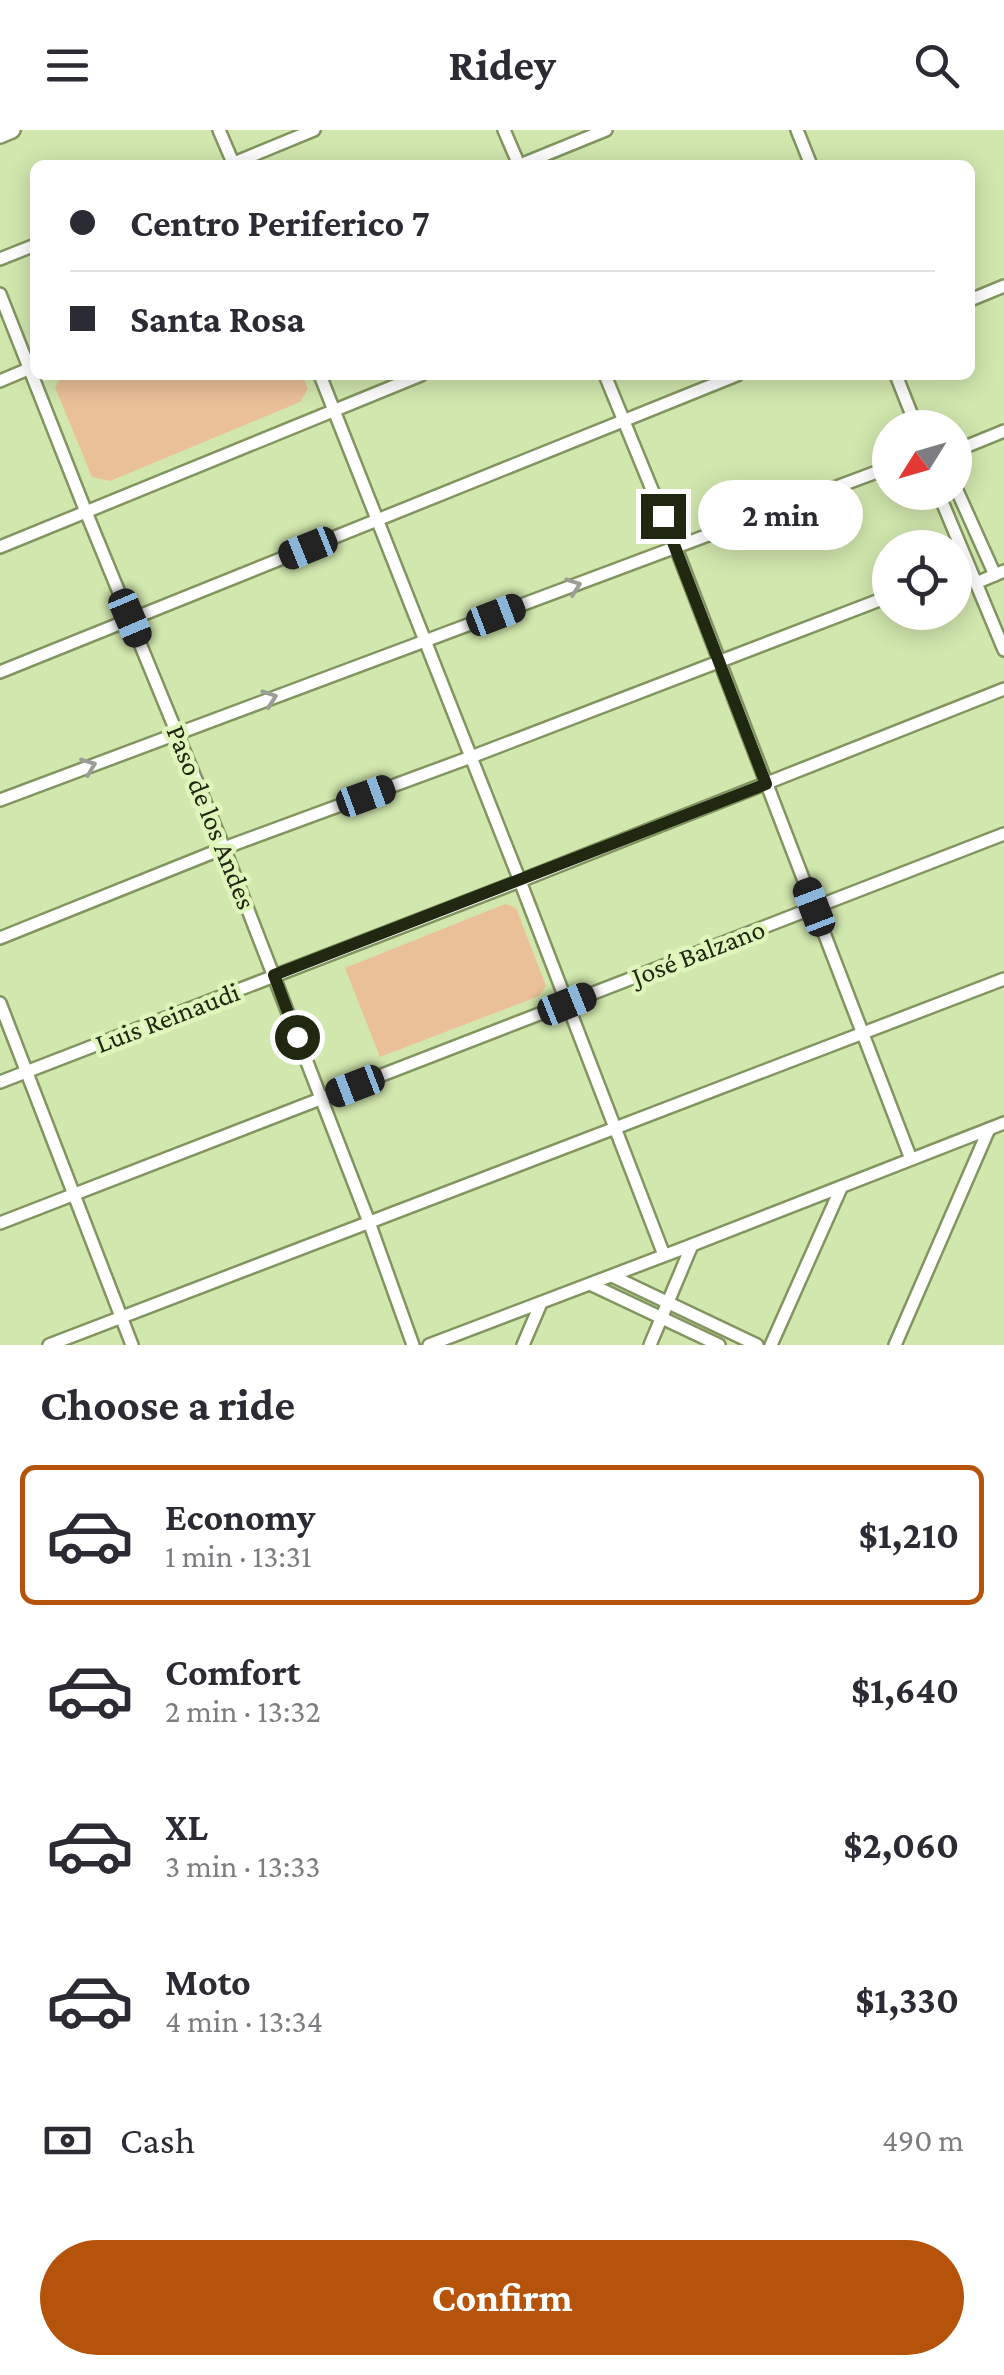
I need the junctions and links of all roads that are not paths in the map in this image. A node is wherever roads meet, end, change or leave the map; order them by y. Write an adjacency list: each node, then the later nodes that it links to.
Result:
1 (12, 130): 7 (main road)
2 (219, 130): 8 (street)
3 (314, 130): 9 (street)
4 (504, 130): 10 (street)
5 (606, 130): 11 (street)
6 (797, 130): 12 (street)
7 (0, 135)
8 (230, 160)
9 (242, 160)
10 (517, 160)
11 (531, 160)
12 (809, 160)
13 (30, 247): 14 (street)
14 (0, 259)
15 (1004, 286): 17 (street)
16 (0, 294): 18 (street, Paso de los Andes)
17 (975, 298)
18 (30, 362)
19 (30, 368): 20 (street)
20 (0, 380)
21 (37, 380): 34 (street, Paso de los Andes)
22 (322, 380): 28 (street)
23 (409, 380): 28 (street)
24 (607, 380): 29 (street)
25 (724, 380): 29 (street)
26 (898, 380): 27 (street)
27 (910, 410)
28 (334, 411): 34 (street); 35 (street)
29 (624, 420): 35 (street); 37 (street)
30 (1004, 430): 31 (street)
31 (972, 444)
32 (872, 474): 37 (street)
33 (967, 510): 38 (street)
34 (86, 512): 36 (street); 42 (street, Paso de los Andes)
35 (378, 520): 42 (street); 43 (street)
36 (0, 547)
37 (676, 548): 43 (street, one-way to 37); 45 (street)
38 (999, 573): 40 (street)
39 (972, 575): 40 (street)
40 (976, 583): 44 (street)
41 (872, 603): 45 (street)
42 (130, 618): 46 (street); 48 (street, Paso de los Andes)
43 (425, 641): 48 (street, one-way to 43); 49 (street)
44 (1004, 650)
45 (719, 661): 49 (street); 50 (street)
46 (0, 672)
47 (1004, 688): 50 (street, Luis Reinaudi)
48 (178, 732): 51 (street, one-way to 48); 53 (street, Paso de los Andes)
49 (472, 757): 53 (street); 54 (street)
50 (766, 784): 54 (street, Luis Reinaudi); 55 (street)
51 (0, 800)
52 (1004, 834): 55 (street, José Balzano)
53 (224, 848): 56 (street); 57 (street, Paso de los Andes)
54 (520, 881): 57 (street, Luis Reinaudi); 60 (street)
55 (814, 907): 60 (street, José Balzano); 61 (street)
56 (0, 938)
57 (274, 975): 62 (street, Luis Reinaudi); 64 (street, Paso de los Andes)
58 (1004, 980): 61 (street)
59 (0, 1003): 62 (street)
60 (567, 1004): 64 (street, José Balzano); 66 (street)
61 (862, 1033): 66 (street); 68 (street)
62 (27, 1072): 63 (street, Luis Reinaudi); 70 (street)
63 (0, 1082)
64 (320, 1099): 70 (street, José Balzano); 71 (street, Paso de los Andes)
65 (1004, 1123): 67 (street)
66 (616, 1127): 71 (street); 74 (street)
67 (989, 1129): 68 (street); 90 (street)
68 (910, 1159): 69 (street)
69 (841, 1188): 73 (street); 89 (street)
70 (74, 1194): 72 (street, José Balzano); 79 (street)
71 (369, 1222): 79 (street); 83 (street, Paso de los Andes)
72 (0, 1223)
73 (692, 1246): 74 (street); 78 (street)
74 (664, 1256): 75 (street)
75 (612, 1276): 76 (street); 78 (street)
76 (590, 1284): 77 (street); 80 (street)
77 (540, 1303): 84 (street); 85 (street)
78 (669, 1303): 80 (street); 88 (street)
79 (122, 1316): 81 (street); 82 (street)
80 (662, 1319): 86 (street); 87 (street)
81 (50, 1345)
82 (132, 1345)
83 (413, 1345)
84 (429, 1345)
85 (523, 1345)
86 (650, 1345)
87 (719, 1345)
88 (757, 1345)
89 (771, 1345)
90 (894, 1345)

